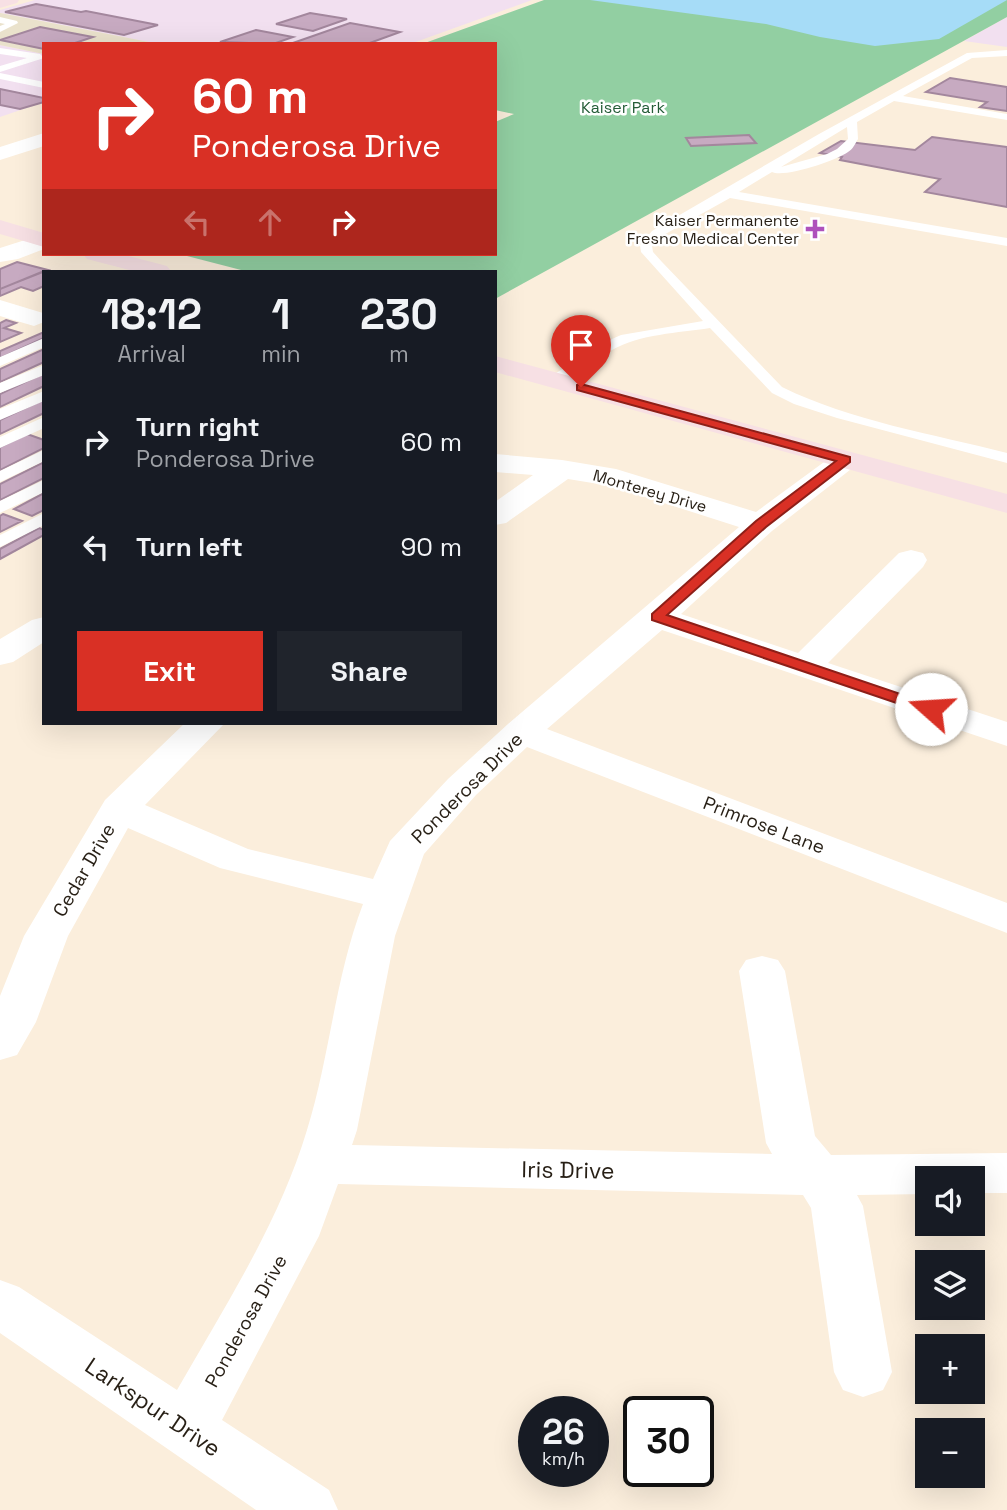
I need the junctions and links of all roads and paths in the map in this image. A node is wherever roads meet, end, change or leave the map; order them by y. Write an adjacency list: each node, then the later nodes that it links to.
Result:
1 (11, 0): 2 (main road)
2 (0, 3)
3 (0, 20): 4 (lane)
4 (0, 29)
5 (0, 51): 7 (lane)
6 (1007, 53): 10 (lane)
7 (0, 69)
8 (0, 76): 9 (lane)
9 (42, 85)
10 (895, 97): 11 (lane); 12 (lane)
11 (1007, 117)
12 (852, 122): 15 (lane); 15 (lane)
13 (42, 140): 14 (street)
14 (0, 154)
15 (761, 174): 16 (lane)
16 (731, 192): 18 (lane); 24 (lane)
17 (42, 240): 19 (street)
18 (1007, 242)
19 (5, 246)
20 (103, 256): 21 (main road)
21 (155, 270)
22 (0, 308): 23 (street)
23 (34, 318)
24 (713, 324): 29 (lane); 36 (lane)
25 (42, 343): 26 (lane)
26 (0, 362)
27 (497, 365): 29 (main road)
28 (42, 370): 30 (lane)
29 (555, 380): 37 (main road)
30 (0, 389)
31 (42, 396): 32 (lane)
32 (0, 415)
33 (42, 423): 34 (lane)
34 (0, 443)
35 (42, 456): 40 (lane)
36 (1007, 458)
37 (845, 460): 42 (main road); 46 (street, Ponderosa Drive)
38 (497, 463): 39 (street, Monterey Drive)
39 (562, 469): 44 (street); 46 (street, Monterey Drive)
40 (0, 477)
41 (42, 486): 43 (lane)
42 (1007, 504)
43 (0, 508)
44 (497, 515)
45 (42, 519): 47 (lane)
46 (761, 524): 49 (street, Ponderosa Drive)
47 (0, 542)
48 (911, 560): 52 (street)
49 (657, 617): 52 (street); 54 (street, Ponderosa Drive)
50 (42, 628): 51 (street)
51 (0, 653)
52 (804, 667): 55 (street)
53 (204, 725): 56 (street, Cedar Drive)
54 (521, 732): 57 (street, Ponderosa Drive); 58 (street, Primrose Lane)
55 (1007, 735)
56 (119, 809): 57 (street); 60 (street, Cedar Drive)
57 (387, 896): 61 (street, Ponderosa Drive)
58 (1007, 919)
59 (762, 971): 63 (street)
60 (0, 1043)
61 (319, 1164): 63 (street, Iris Drive); 66 (street, Ponderosa Drive)
62 (1007, 1173): 63 (street, Iris Drive)
63 (818, 1175): 65 (street)
64 (0, 1303): 66 (street, Larkspur Drive)
65 (863, 1372)
66 (186, 1429): 67 (street, Larkspur Drive)
67 (307, 1510)

